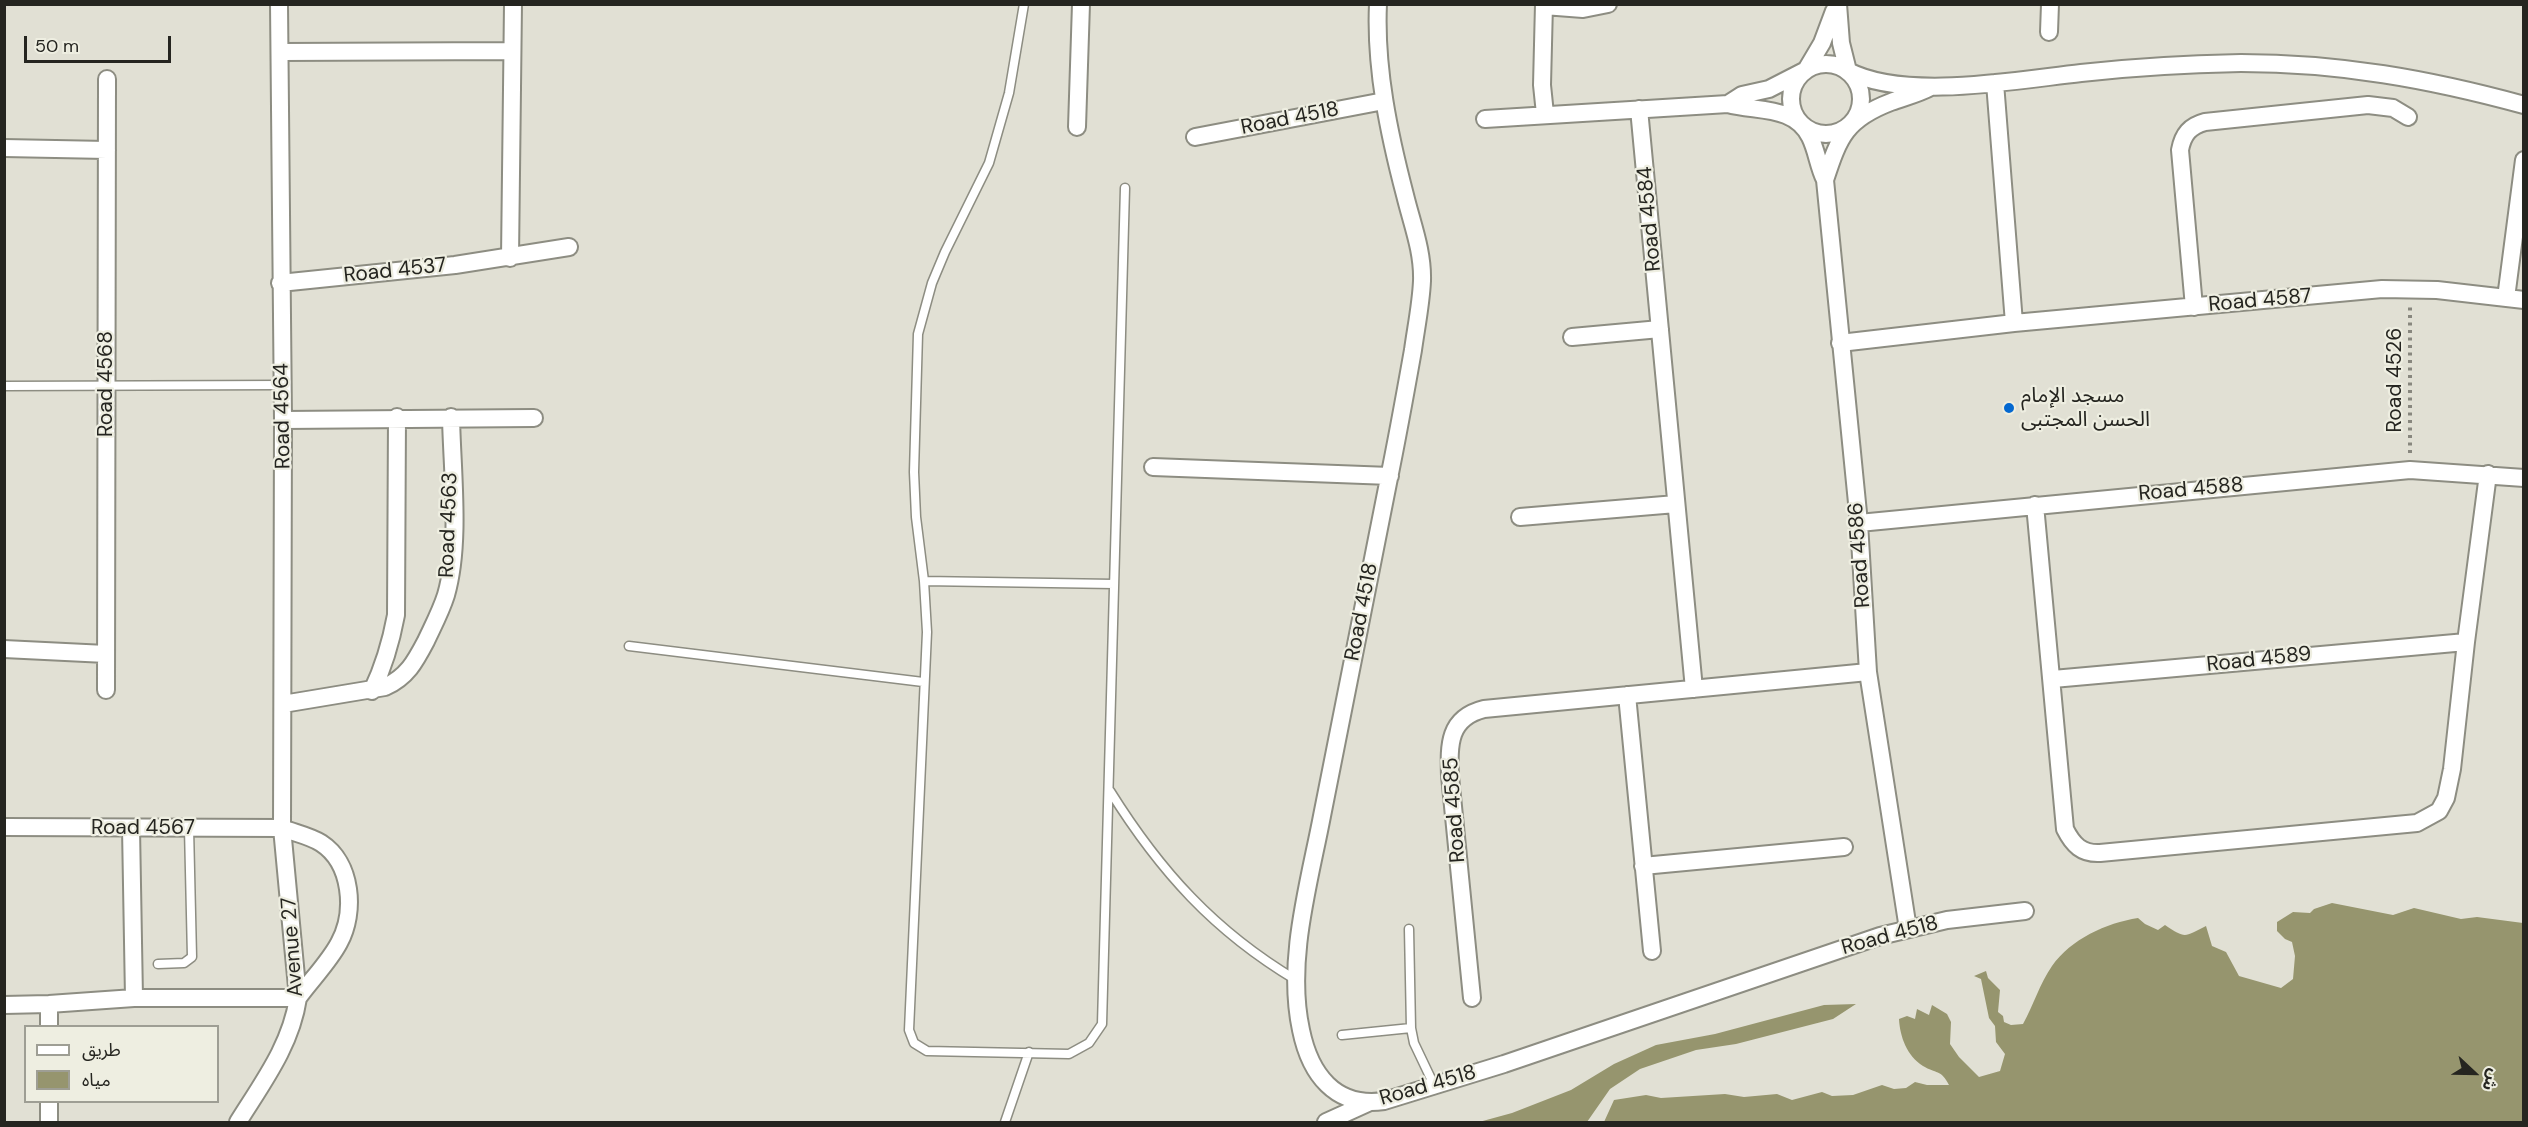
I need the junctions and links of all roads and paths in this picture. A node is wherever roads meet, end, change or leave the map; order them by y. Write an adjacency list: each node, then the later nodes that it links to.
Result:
1 (279, 4): 12 (street, Road 4564)
2 (513, 4): 11 (street)
3 (1024, 4): 61 (lane)
4 (1081, 4): 26 (street)
5 (1378, 4): 18 (street, Road 4518)
6 (1608, 4): 9 (street)
7 (1837, 4): 13 (street); 14 (street)
8 (2050, 4): 10 (street)
9 (1544, 5): 22 (street)
10 (2049, 32)
11 (512, 51): 12 (street); 35 (street)
12 (281, 52): 36 (street, Road 4564)
13 (1806, 70): 14 (street); 19 (street); 27 (street)
14 (1848, 71): 17 (street); 25 (street)
15 (107, 79): 30 (street, Road 4568)
16 (1995, 83): 17 (street); 20 (street); 41 (street)
17 (1931, 87): 25 (street)
18 (1384, 101): 28 (street, Road 4518); 55 (street, Road 4518)
19 (1728, 104): 21 (street); 27 (street)
20 (2523, 105)
21 (1639, 109): 22 (street); 42 (street, Road 4584)
22 (1545, 114): 24 (street)
23 (2408, 117): 40 (street)
24 (1485, 119)
25 (1854, 121): 27 (street); 32 (street, Road 4586)
26 (1077, 127)
27 (1805, 127): 32 (street, Road 4586)
28 (1195, 137)
29 (4, 148): 30 (street)
30 (107, 150): 47 (street, Road 4568)
31 (2523, 160): 38 (street)
32 (1825, 180): 44 (street, Road 4586)
33 (1125, 188): 62 (lane)
34 (568, 246): 35 (street, Road 4537)
35 (510, 258): 36 (street, Road 4537)
36 (280, 283): 45 (street, Road 4564)
37 (2410, 289): 38 (street, Road 4587); 40 (street, Road 4587); 53 (path, Road 4526)
38 (2506, 298): 39 (street, Road 4587)
39 (2523, 300)
40 (2194, 307): 41 (street, Road 4587)
41 (2014, 323): 44 (street, Road 4587)
42 (1660, 329): 43 (street); 57 (street, Road 4584)
43 (1572, 337)
44 (1840, 343): 60 (street, Road 4586)
45 (283, 385): 47 (lane); 51 (street, Road 4564)
46 (4, 386): 47 (lane)
47 (106, 387): 66 (street, Road 4568)
48 (397, 417): 49 (street); 51 (street); 72 (street)
49 (451, 417): 50 (street); 72 (street, Road 4563)
50 (534, 418)
51 (284, 420): 74 (street, Road 4564)
52 (1153, 467): 55 (street)
53 (2410, 470): 54 (street, Road 4588); 58 (street, Road 4588)
54 (2488, 474): 56 (street, Road 4588); 63 (street)
55 (1390, 476): 87 (street, Road 4518)
56 (2523, 478)
57 (1676, 504): 59 (street); 70 (street, Road 4584)
58 (2035, 505): 60 (street, Road 4588); 68 (street)
59 (1520, 517)
60 (1859, 523): 67 (street, Road 4586)
61 (924, 581): 62 (lane); 69 (lane)
62 (1114, 584): 75 (lane)
63 (2466, 642): 68 (street, Road 4589); 68 (street)
64 (629, 646): 69 (lane)
65 (4, 649): 66 (street)
66 (106, 654): 71 (street, Road 4568)
67 (1868, 672): 70 (street, Road 4585); 84 (street, Road 4586)
68 (2053, 679)
69 (923, 682): 96 (lane)
70 (1694, 689): 73 (street, Road 4585)
71 (106, 690)
72 (372, 691): 74 (street, Road 4563)
73 (1627, 695): 81 (street); 90 (street, Road 4585)
74 (283, 704): 79 (street, Road 4564)
75 (1109, 790): 87 (lane); 96 (lane)
76 (4, 828): 77 (street, Road 4567)
77 (131, 828): 78 (street, Road 4567); 88 (street)
78 (189, 828): 79 (street, Road 4567); 86 (lane)
79 (282, 828): 89 (street, Avenue 27); 89 (street)
80 (1844, 847): 81 (street)
81 (1644, 866): 85 (street)
82 (2025, 911): 84 (street, Road 4518)
83 (1408, 929): 94 (lane)
84 (1908, 929): 97 (street, Road 4518)
85 (1652, 951)
86 (158, 964)
87 (1296, 981): 99 (street, Road 4518)
88 (134, 998): 89 (street); 91 (street)
89 (298, 998): 101 (street, Avenue 27)
90 (1472, 998)
91 (49, 1004): 92 (street); 93 (street)
92 (4, 1005)
93 (49, 1025)
94 (1411, 1029): 95 (lane); 97 (lane)
95 (1342, 1035)
96 (1029, 1052): 102 (lane)
97 (1434, 1085): 99 (street, Road 4518)
98 (49, 1103): 100 (street)
99 (1368, 1103): 103 (street)
100 (49, 1122)
101 (238, 1122)
102 (1005, 1122)
103 (1326, 1122)

